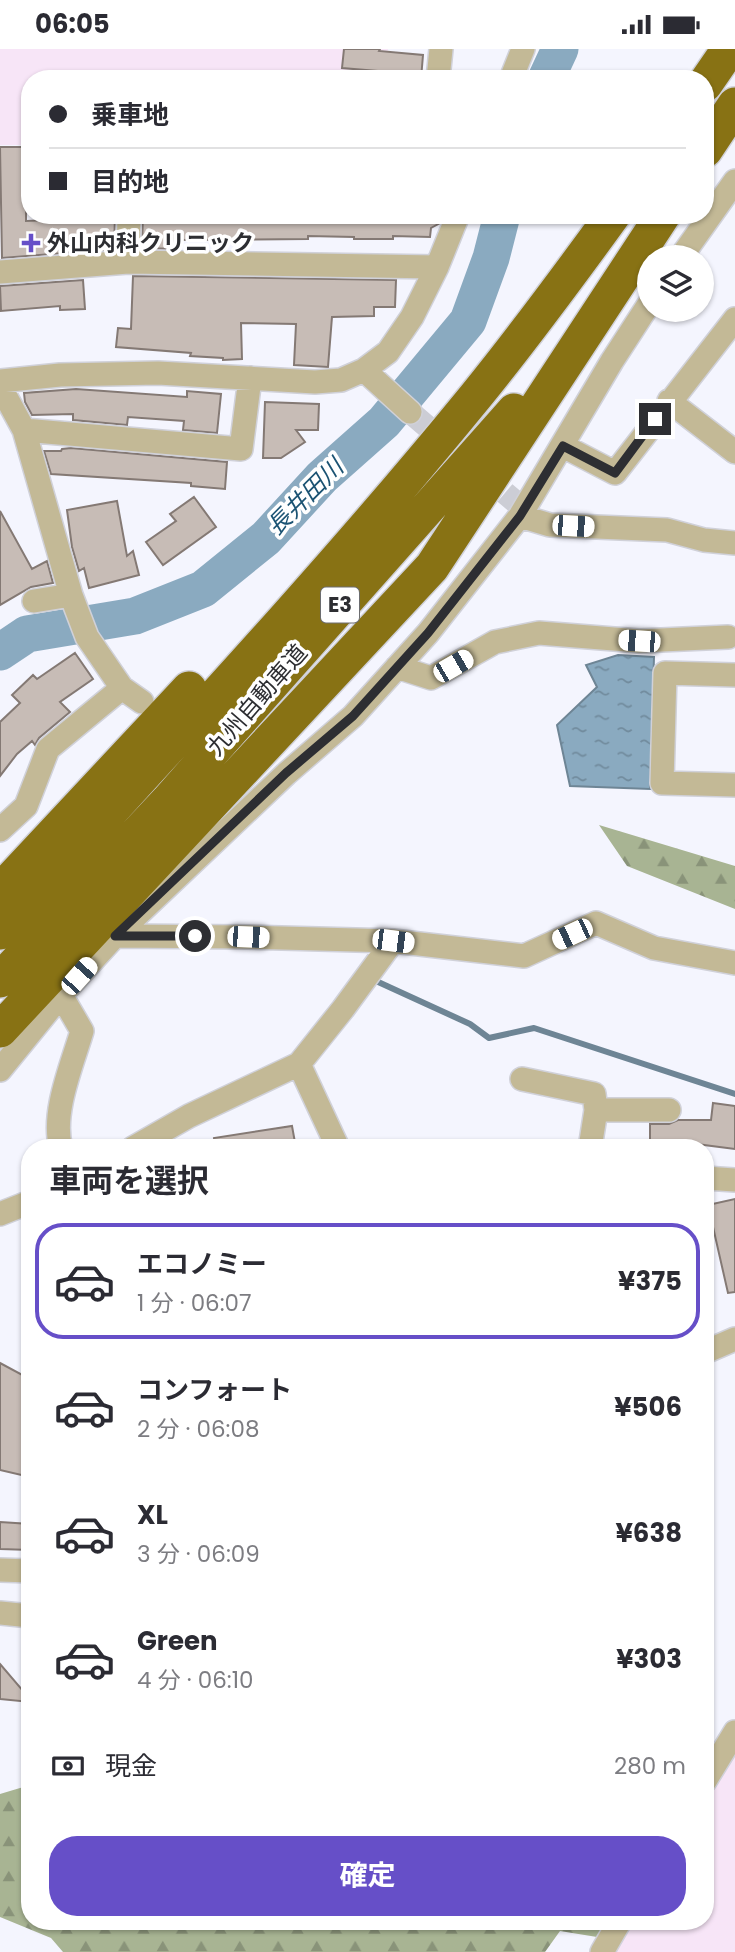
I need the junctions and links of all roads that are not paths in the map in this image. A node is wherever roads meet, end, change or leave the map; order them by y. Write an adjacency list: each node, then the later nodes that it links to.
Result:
1 (441, 49): 4 (street)
2 (523, 49): 5 (street)
3 (729, 49): 6 (highway)
4 (439, 70)
5 (515, 70)
6 (714, 71)
7 (735, 105): 8 (highway)
8 (714, 137)
9 (735, 181): 10 (street)
10 (714, 211)
11 (129, 224): 18 (street)
12 (454, 224): 19 (street)
13 (606, 224): 21 (highway, 九州自動車道 / E3)
14 (655, 224): 48 (highway, 九州自動車道 / E3)
15 (656, 224): 50 (highway)
16 (704, 224): 17 (street)
17 (690, 245)
18 (128, 261): 19 (street); 20 (street)
19 (437, 267): 24 (street)
20 (0, 272)
21 (561, 287): 43 (highway); 44 (highway, 九州自動車道 / E3)
22 (735, 319): 27 (street)
23 (637, 322): 30 (street)
24 (371, 376): 25 (street); 28 (street)
25 (250, 378): 26 (street); 29 (street)
26 (0, 383): 29 (street)
27 (669, 401): 30 (street); 31 (street)
28 (409, 411)
29 (24, 430): 34 (street)
30 (563, 446): 32 (street)
31 (735, 452)
32 (520, 516): 33 (street); 37 (street)
33 (735, 543)
34 (71, 595): 35 (street); 39 (street)
35 (34, 601)
36 (728, 638): 37 (street)
37 (397, 667): 45 (street)
38 (735, 675): 41 (street)
39 (122, 688): 40 (street); 42 (street)
40 (142, 702)
41 (735, 785)
42 (0, 830)
43 (0, 891)
44 (0, 932)
45 (115, 936): 46 (street); 49 (street)
46 (393, 941): 47 (street); 51 (street)
47 (735, 963)
48 (0, 980)
49 (61, 996): 52 (street); 56 (street)
50 (0, 1030)
51 (299, 1064): 57 (street); 58 (street)
52 (0, 1070)
53 (522, 1079): 54 (street)
54 (596, 1109): 55 (street); 59 (street)
55 (669, 1110)
56 (59, 1139)
57 (149, 1139)
58 (334, 1139)
59 (591, 1139)
60 (714, 1178): 61 (street)
61 (735, 1179)
62 (21, 1206): 63 (street)
63 (0, 1214)
64 (735, 1339): 65 (street)
65 (714, 1348)
66 (0, 1570): 67 (street)
67 (21, 1570)
68 (0, 1613): 69 (street)
69 (21, 1615)
70 (735, 1732): 71 (street)
71 (714, 1766)
72 (614, 1930): 73 (street)
73 (601, 1952)

